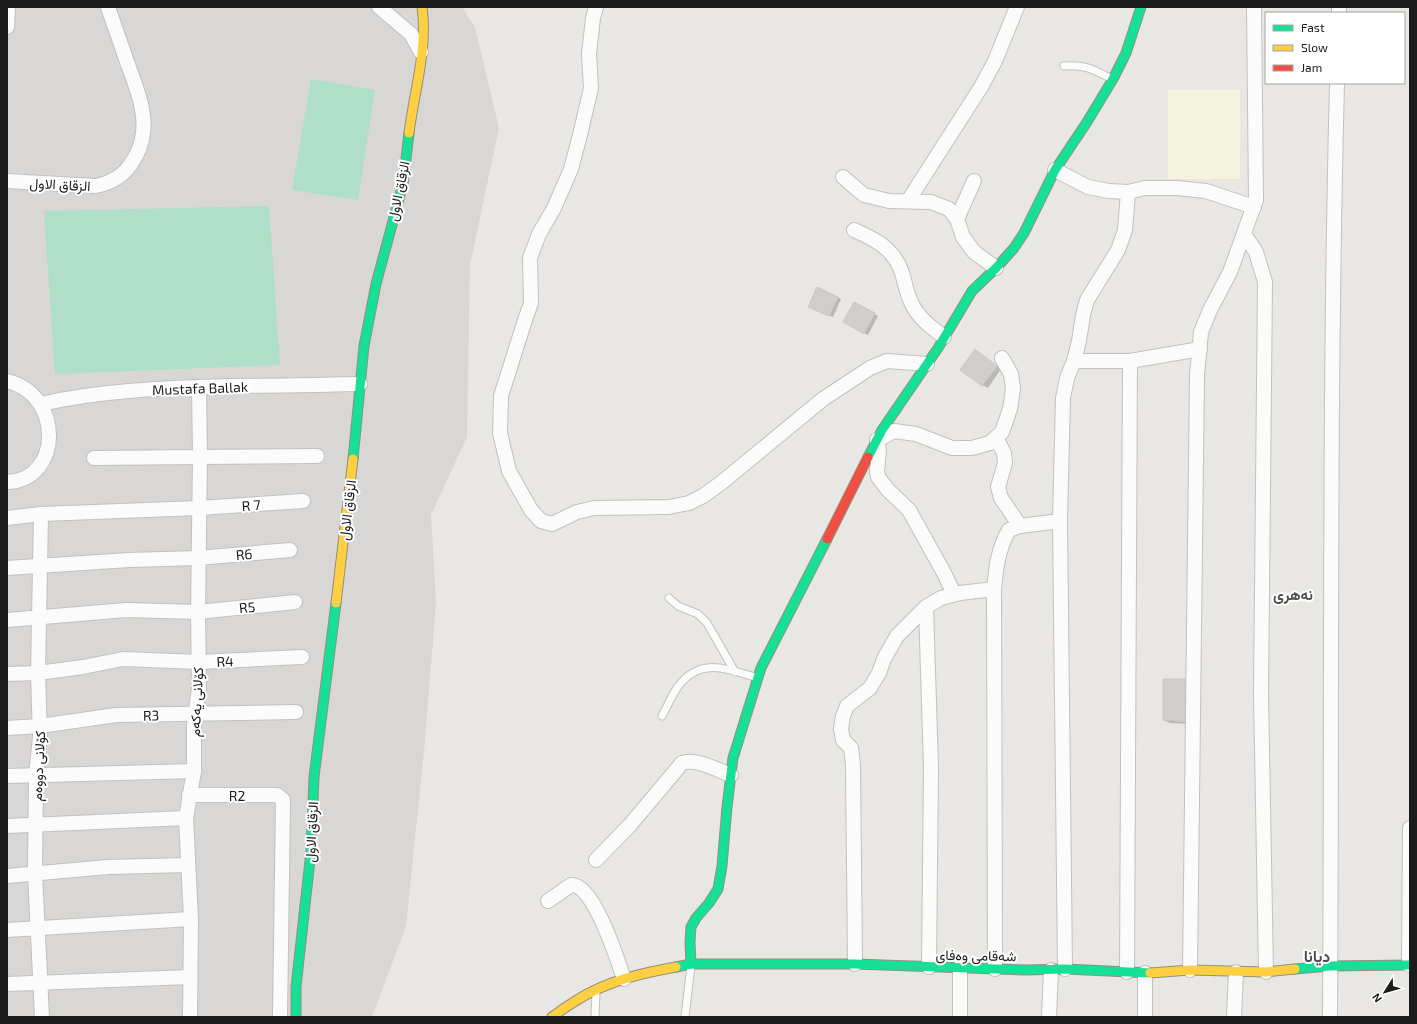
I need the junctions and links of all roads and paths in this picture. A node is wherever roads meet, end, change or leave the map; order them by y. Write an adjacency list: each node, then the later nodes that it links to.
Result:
1 (8, 7): 9 (street)
2 (108, 7): 16 (street, الزقاق الاول)
3 (379, 7): 10 (street)
4 (422, 7): 10 (street, الزقاق الاول)
5 (596, 7): 30 (street)
6 (1017, 7): 19 (street)
7 (1141, 7): 12 (street)
8 (1254, 7): 20 (street)
9 (7, 27)
10 (421, 52): 32 (street, الزقاق الاول)
11 (1064, 66): 12 (lane)
12 (1112, 79): 14 (street)
13 (1337, 84): 90 (street)
14 (1055, 170): 18 (street); 24 (street)
15 (843, 177): 19 (street)
16 (7, 181)
17 (974, 181): 21 (street)
18 (1128, 192): 20 (street); 28 (street)
19 (908, 201): 21 (street)
20 (1254, 207): 23 (street)
21 (957, 219): 24 (street)
22 (854, 230): 25 (street)
23 (1244, 234): 26 (street); 99 (street)
24 (996, 268): 25 (street)
25 (944, 337): 30 (street)
26 (1200, 349): 29 (street); 96 (street)
27 (1002, 358): 35 (street)
28 (1074, 361): 29 (street); 45 (street)
29 (1130, 361): 97 (street)
30 (927, 364): 36 (street)
31 (7, 382): 34 (street)
32 (360, 384): 33 (street, Mustafa Ballak); 109 (street, الزقاق الاول)
33 (199, 387): 34 (street, Mustafa Ballak); 38 (street, کۆلانی یەکەم)
34 (41, 404): 40 (street)
35 (996, 438): 36 (street); 46 (street)
36 (877, 440): 52 (street); 64 (street)
37 (317, 456): 38 (street)
38 (200, 457): 39 (street); 42 (street, کۆلانی یەکەم)
39 (94, 458)
40 (7, 482)
41 (303, 501): 42 (street, R 7)
42 (199, 508): 43 (street, R 7); 48 (street, کۆلانی یەکەم)
43 (41, 514): 44 (street, R 7); 49 (street, کۆلانی دووەم)
44 (7, 518)
45 (1060, 521): 46 (street); 94 (street)
46 (1020, 526): 51 (street)
47 (290, 550): 48 (street, R6)
48 (198, 558): 49 (street, R6); 56 (street, کۆلانی یەکەم)
49 (40, 567): 50 (street, R6); 57 (street, کۆلانی دووەم)
50 (7, 568)
51 (994, 589): 52 (street); 93 (street)
52 (954, 594): 55 (street)
53 (669, 598): 61 (lane)
54 (296, 602): 56 (street, R5)
55 (926, 607): 88 (street); 92 (street)
56 (198, 612): 57 (street, R5); 60 (street, کۆلانی یەکەم)
57 (39, 617): 58 (street, R5); 62 (street, کۆلانی دووەم)
58 (7, 620)
59 (302, 657): 60 (street, R4)
60 (199, 662): 62 (street, R4); 66 (street, کۆلانی یەکەم)
61 (735, 672): 64 (lane); 67 (lane)
62 (38, 673): 63 (street, R4); 68 (street, کۆلانی دووەم)
63 (7, 674)
64 (758, 678): 71 (street)
65 (296, 712): 66 (street, R3)
66 (196, 714): 68 (street, R3); 70 (street, کۆلانی یەکەم)
67 (662, 716)
68 (40, 726): 69 (street, R3); 73 (street, کۆلانی دووەم)
69 (7, 728)
70 (194, 771): 73 (street); 74 (street, کۆلانی یەکەم)
71 (731, 775): 79 (street); 87 (street)
72 (7, 776): 73 (street)
73 (36, 776): 76 (street, کۆلانی دووەم)
74 (189, 795): 75 (street, کۆلانی یەکەم); 108 (street, R2)
75 (186, 818): 76 (street); 80 (street, کۆلانی یەکەم)
76 (35, 824): 77 (street); 81 (street, کۆلانی دووەم)
77 (7, 826)
78 (1410, 828): 89 (street)
79 (596, 860)
80 (188, 865): 81 (street); 84 (street, کۆلانی یەکەم)
81 (35, 874): 82 (street); 85 (street, کۆلانی دووەم)
82 (7, 876)
83 (548, 901): 102 (street)
84 (191, 919): 85 (street); 101 (street, کۆلانی یەکەم)
85 (36, 928): 86 (street); 104 (street, کۆلانی دووەم)
86 (7, 930)
87 (691, 964): 88 (street, شەقامی وەفای); 102 (street, شەقامی وەفای); 112 (lane)
88 (855, 964): 92 (street, شەقامی وەفای)
89 (1409, 965): 90 (street, شەقامی وەفای)
90 (1330, 966): 99 (street, شەقامی وەفای); 117 (street)
91 (960, 967): 92 (street, شەقامی وەفای); 93 (street, شەقامی وەفای); 113 (street)
92 (929, 968)
93 (995, 969): 95 (street, شەقامی وەفای)
94 (1066, 969): 95 (street, شەقامی وەفای); 97 (street, شەقامی وەفای)
95 (1051, 970): 114 (street)
96 (1190, 970): 98 (street, شەقامی وەفای); 100 (street, شەقامی وەفای)
97 (1127, 972): 100 (street, شەقامی وەفای)
98 (1236, 972): 99 (street, شەقامی وەفای); 116 (street)
99 (1266, 972)
100 (1145, 974): 115 (street)
101 (190, 977): 104 (street); 107 (street, کۆلانی یەکەم)
102 (624, 979): 105 (street, شەقامی وەفای)
103 (7, 984): 104 (street)
104 (39, 984): 106 (street, کۆلانی دووەم)
105 (596, 990): 110 (street, شەقامی وەفای); 111 (lane)
106 (42, 1017)
107 (190, 1017)
108 (280, 1017)
109 (296, 1017)
110 (552, 1017)
111 (595, 1017)
112 (685, 1017)
113 (960, 1017)
114 (1049, 1017)
115 (1145, 1017)
116 (1234, 1017)
117 (1330, 1017)

